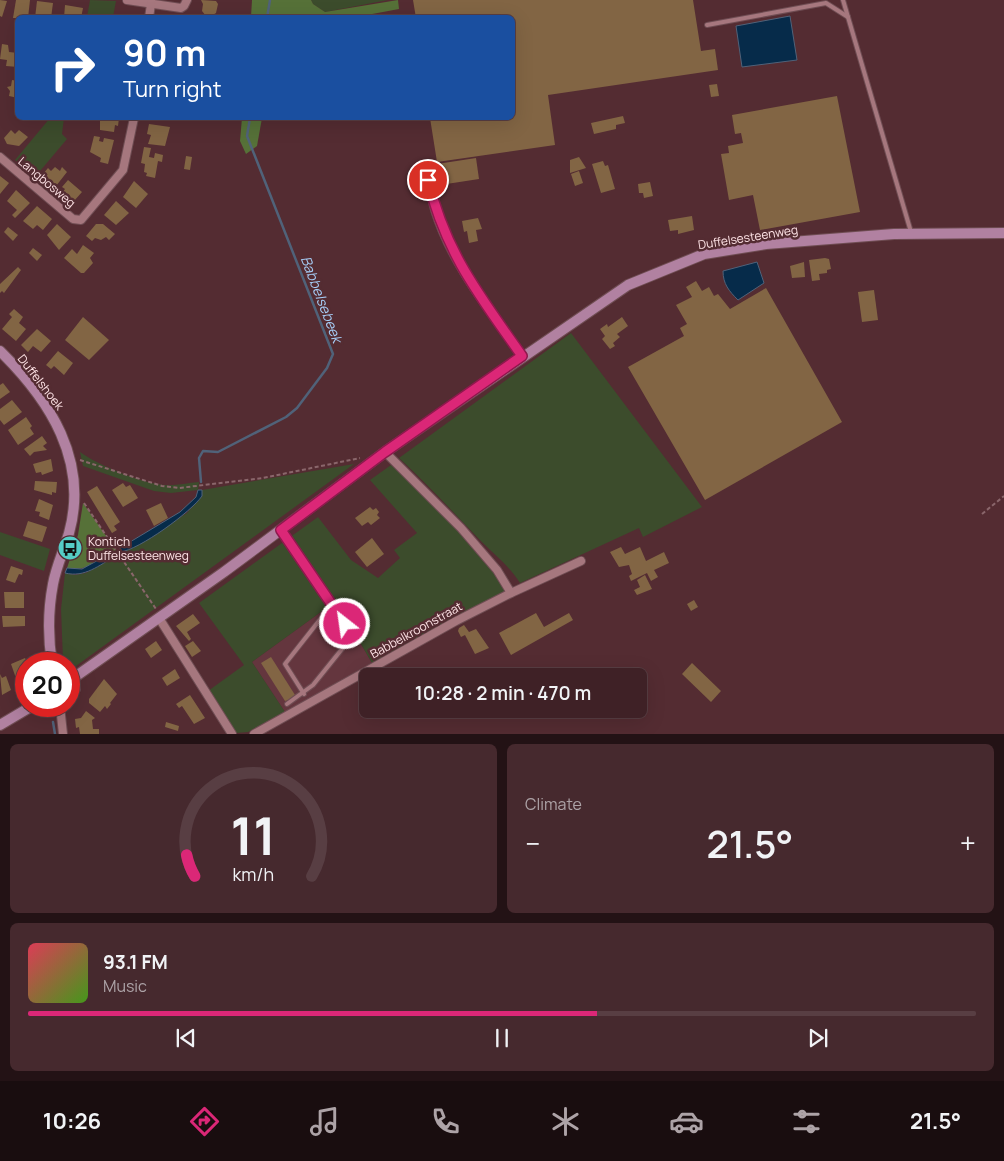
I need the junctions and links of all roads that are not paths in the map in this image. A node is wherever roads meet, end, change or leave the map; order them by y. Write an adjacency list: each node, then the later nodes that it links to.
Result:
1 (127, 0): 4 (street)
2 (187, 0): 4 (street)
3 (843, 0): 6 (lane)
4 (152, 4): 5 (street)
5 (150, 15)
6 (848, 16): 7 (lane); 12 (lane)
7 (707, 25)
8 (134, 120): 9 (street, Langbosweg)
9 (0, 157)
10 (425, 165): 14 (street)
11 (1004, 233): 12 (street, Duffelsesteenweg)
12 (911, 234): 14 (street, Duffelsesteenweg)
13 (1, 355): 21 (street, Duffelshoek)
14 (522, 356): 15 (street, Duffelsesteenweg)
15 (385, 452): 16 (street, Duffelsesteenweg); 18 (street)
16 (281, 530): 19 (lane); 20 (street, Duffelsesteenweg)
17 (581, 561): 18 (street, Babbelkroonstraat)
18 (511, 593): 30 (street, Babbelkroonstraat)
19 (336, 610): 23 (lane); 23 (lane)
20 (159, 618): 22 (street, Duffelsesteenweg); 29 (street)
21 (50, 652)
22 (80, 671)
23 (304, 694): 24 (lane)
24 (288, 704)
25 (15, 716): 27 (street)
26 (61, 717): 28 (street)
27 (0, 725)
28 (63, 734)
29 (232, 734)
30 (254, 734)

